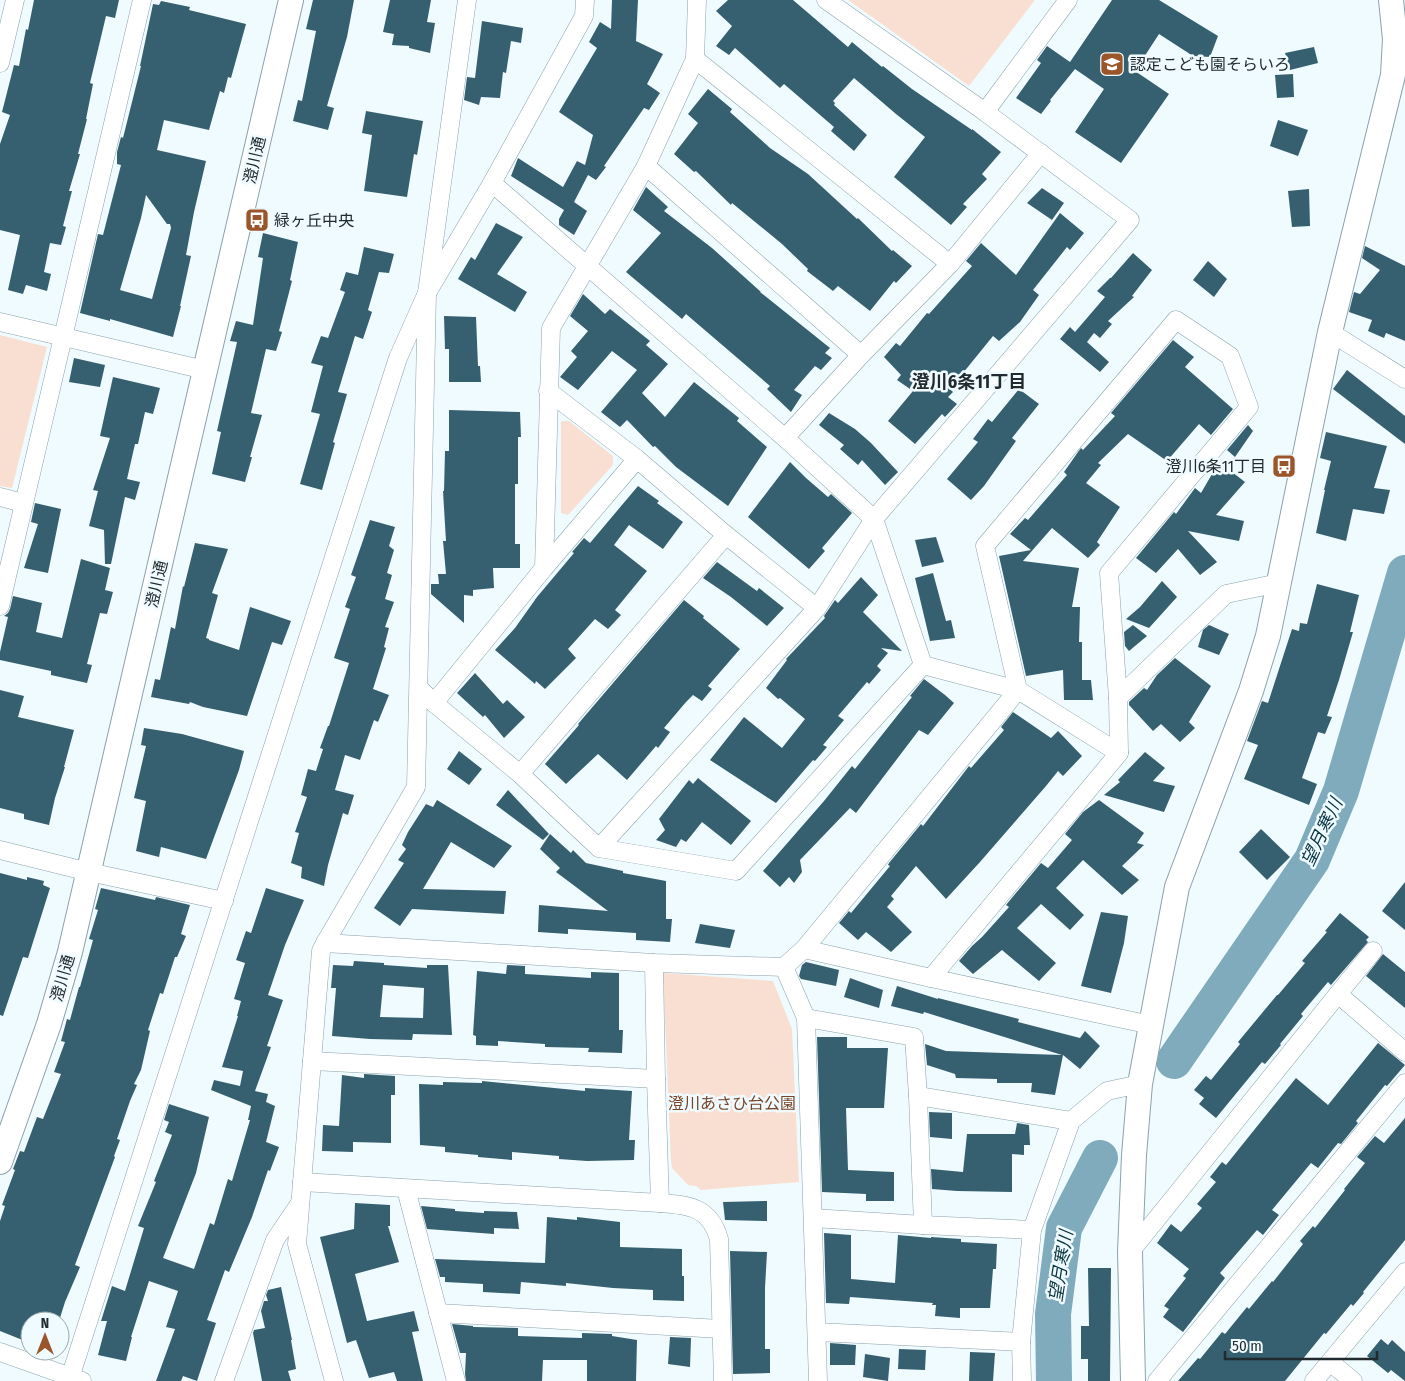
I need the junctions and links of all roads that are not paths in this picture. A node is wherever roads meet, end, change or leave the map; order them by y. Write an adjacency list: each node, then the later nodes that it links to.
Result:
1 (15, 0): 11 (street)
2 (142, 0): 21 (street)
3 (290, 0): 23 (street, 澄川通)
4 (467, 0): 18 (street)
5 (584, 0): 15 (street)
6 (697, 0): 10 (street)
7 (826, 0): 12 (street)
8 (1068, 0): 12 (street)
9 (1391, 0): 20 (street)
10 (695, 59): 14 (street); 16 (street)
11 (0, 63)
12 (985, 112): 13 (street)
13 (1041, 153): 16 (street); 30 (street)
14 (646, 166): 17 (street); 22 (street)
15 (492, 183): 17 (street); 18 (street)
16 (950, 264): 22 (street)
17 (587, 265): 25 (street); 26 (street)
18 (427, 293): 37 (street); 46 (street)
19 (0, 322): 21 (street)
20 (1330, 332): 24 (street); 33 (street)
21 (63, 337): 23 (street); 29 (street)
22 (861, 355): 26 (street)
23 (205, 370): 45 (street, 澄川通)
24 (1405, 379)
25 (548, 391): 27 (street); 32 (street)
26 (785, 438): 30 (street)
27 (637, 459): 31 (street); 32 (street)
28 (0, 497): 29 (street)
29 (24, 503): 34 (street)
30 (874, 519): 35 (street); 36 (street)
31 (726, 536): 35 (street); 42 (street)
32 (544, 568): 40 (street)
33 (1279, 583): 39 (street); 55 (street)
34 (0, 606)
35 (818, 608): 43 (street)
36 (923, 666): 38 (street); 43 (street)
37 (419, 688): 40 (street); 47 (street)
38 (1018, 690): 39 (street); 41 (street); 48 (street)
39 (1118, 698): 41 (street)
40 (434, 703): 42 (street)
41 (1119, 752): 52 (street)
42 (520, 774): 43 (street)
43 (599, 848)
44 (0, 850): 45 (street)
45 (89, 872): 46 (street); 63 (street, 澄川通)
46 (224, 901): 79 (street)
47 (325, 943): 50 (street); 57 (street)
48 (804, 949): 51 (street); 52 (street)
49 (1373, 951): 53 (street)
50 (654, 963): 51 (street); 58 (street)
51 (784, 967): 54 (street)
52 (931, 978): 55 (street)
53 (1338, 994): 56 (street); 71 (street)
54 (806, 1018): 61 (street); 68 (street)
55 (1151, 1025): 60 (street)
56 (1405, 1052)
57 (312, 1061): 58 (street); 64 (street)
58 (656, 1079): 67 (street)
59 (1405, 1082): 87 (street)
60 (1140, 1084): 62 (street); 71 (street)
61 (918, 1096): 62 (street); 69 (street)
62 (1071, 1121): 70 (street)
63 (0, 1162)
64 (302, 1182): 65 (street); 66 (street)
65 (406, 1189): 67 (street); 73 (street)
66 (301, 1202): 80 (street); 81 (street)
67 (660, 1203): 74 (street)
68 (813, 1218): 69 (street); 75 (street)
69 (923, 1225): 70 (street)
70 (1032, 1230): 76 (street)
71 (1130, 1252): 86 (street)
72 (1403, 1277): 78 (street)
73 (438, 1313): 74 (street); 82 (street)
74 (721, 1329): 83 (street)
75 (817, 1332): 76 (street); 84 (street)
76 (1021, 1342): 85 (street)
77 (0, 1352): 79 (street)
78 (1330, 1362): 88 (street); 89 (street)
79 (74, 1380)
80 (224, 1381)
81 (334, 1381)
82 (456, 1381)
83 (723, 1381)
84 (818, 1381)
85 (1022, 1381)
86 (1132, 1381)
87 (1157, 1381)
88 (1314, 1381)
89 (1353, 1381)

